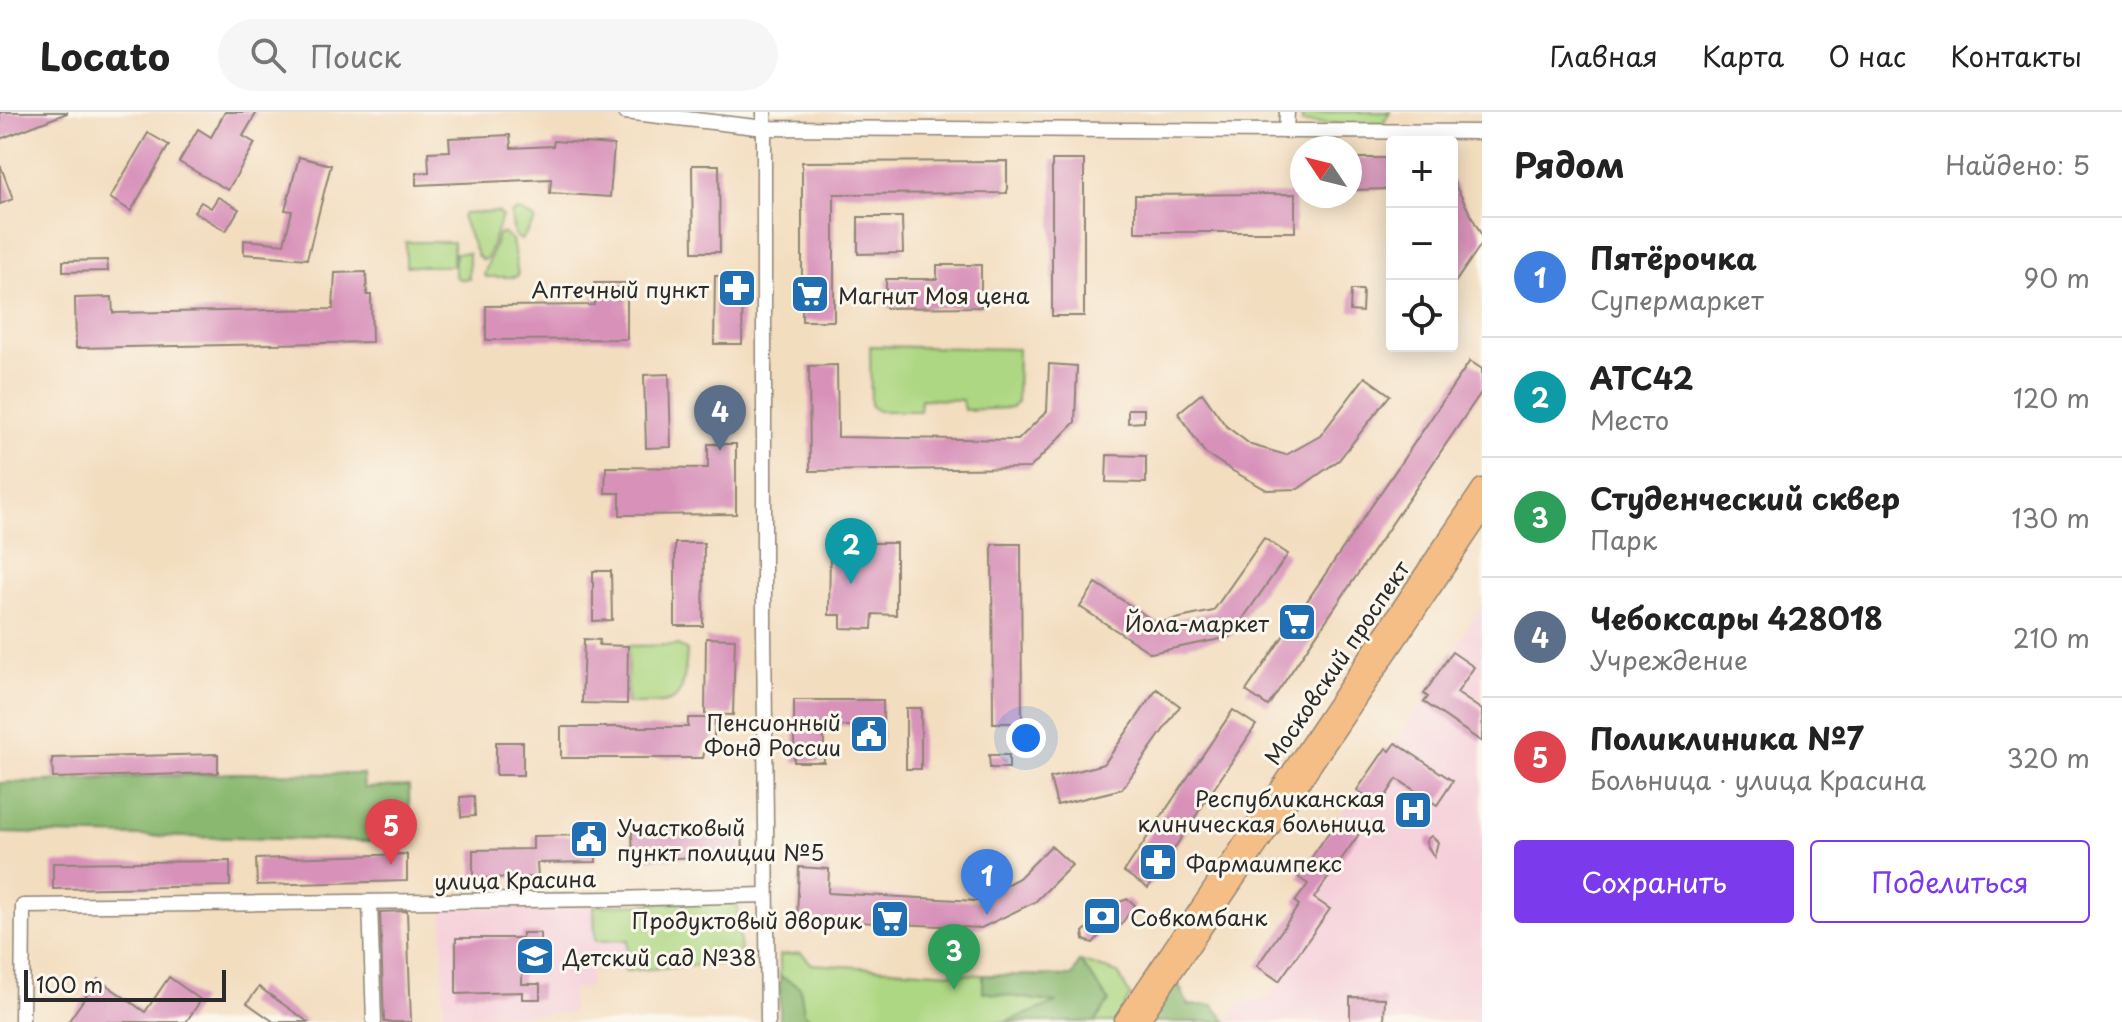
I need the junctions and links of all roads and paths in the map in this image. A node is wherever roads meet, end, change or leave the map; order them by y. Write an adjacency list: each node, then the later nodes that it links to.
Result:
1 (625, 112): 4 (street)
2 (764, 112): 4 (street)
3 (1287, 112): 5 (street)
4 (765, 128): 5 (street); 9 (street)
5 (1286, 130): 6 (street)
6 (1482, 132)
7 (1482, 488): 14 (main road, Московский проспект)
8 (1482, 513): 15 (main road, Московский проспект)
9 (766, 895): 10 (street, улица Красина); 13 (street)
10 (370, 902): 11 (street, улица Красина); 12 (street)
11 (22, 1022)
12 (374, 1022)
13 (768, 1022)
14 (1123, 1022)
15 (1139, 1022)

